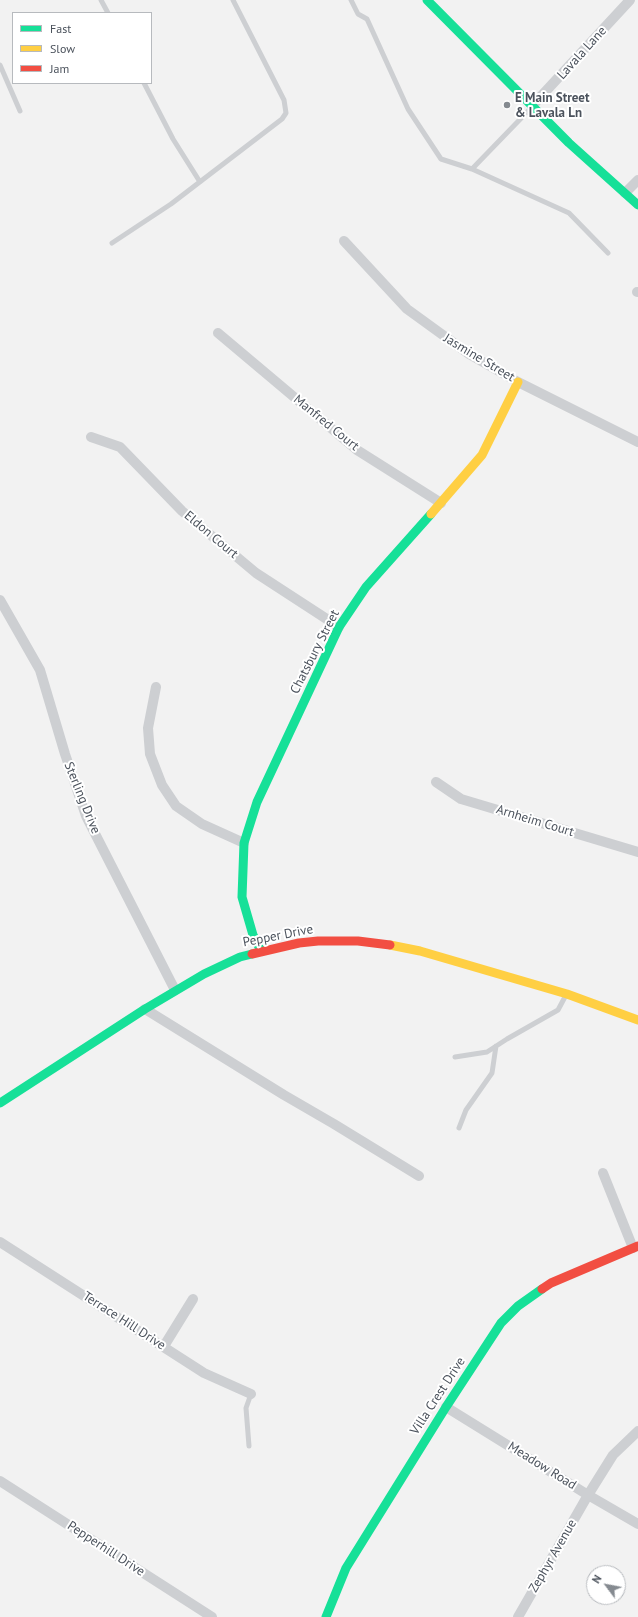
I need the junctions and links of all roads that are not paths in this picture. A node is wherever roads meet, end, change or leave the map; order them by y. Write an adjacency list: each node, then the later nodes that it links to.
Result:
1 (101, 0): 6 (lane)
2 (233, 0): 13 (lane)
3 (351, 0): 11 (lane)
4 (427, 0): 9 (street)
5 (630, 0): 9 (street, Lavala Lane)
6 (107, 12)
7 (0, 65): 10 (lane)
8 (145, 84): 13 (lane)
9 (533, 105): 11 (lane); 14 (street)
10 (20, 111)
11 (472, 169): 18 (lane)
12 (638, 180): 14 (street)
13 (200, 182): 17 (lane)
14 (625, 193): 15 (street)
15 (638, 205)
16 (344, 241): 20 (street, Jasmine Street)
17 (112, 243)
18 (608, 253)
19 (218, 333): 23 (street, Manfred Court)
20 (518, 382): 22 (street, Jasmine Street); 23 (street, Chatsbury Street)
21 (91, 438): 25 (street, Eldon Court)
22 (638, 442)
23 (441, 503): 25 (street, Chatsbury Street)
24 (0, 600): 31 (street, Sterling Drive)
25 (339, 628): 28 (street, Chatsbury Street)
26 (156, 686): 28 (street)
27 (436, 782): 29 (street, Arnheim Court)
28 (244, 843): 30 (street, Chatsbury Street)
29 (638, 852)
30 (261, 951): 31 (street, Pepper Drive); 32 (street, Pepper Drive)
31 (175, 990): 33 (street, Pepper Drive)
32 (567, 994): 34 (street, Pepper Drive); 35 (lane)
33 (145, 1009): 37 (street, Pepper Drive); 40 (street)
34 (638, 1020)
35 (496, 1046): 36 (lane); 38 (lane)
36 (455, 1057)
37 (0, 1103)
38 (459, 1128)
39 (603, 1173): 42 (street)
40 (419, 1176)
41 (0, 1242): 44 (street, Terrace Hill Drive)
42 (635, 1247): 46 (street, Villa Crest Drive)
43 (193, 1299): 44 (street)
44 (164, 1346): 45 (street, Terrace Hill Drive)
45 (251, 1394): 48 (lane)
46 (446, 1407): 50 (street, Meadow Road); 53 (street, Villa Crest Drive)
47 (638, 1431): 50 (street, Zephyr Avenue)
48 (249, 1446)
49 (0, 1480): 52 (street, Pepperhill Drive)
50 (588, 1495): 51 (street, Meadow Road); 54 (street, Zephyr Avenue)
51 (638, 1524)
52 (212, 1617)
53 (326, 1617)
54 (518, 1617)

